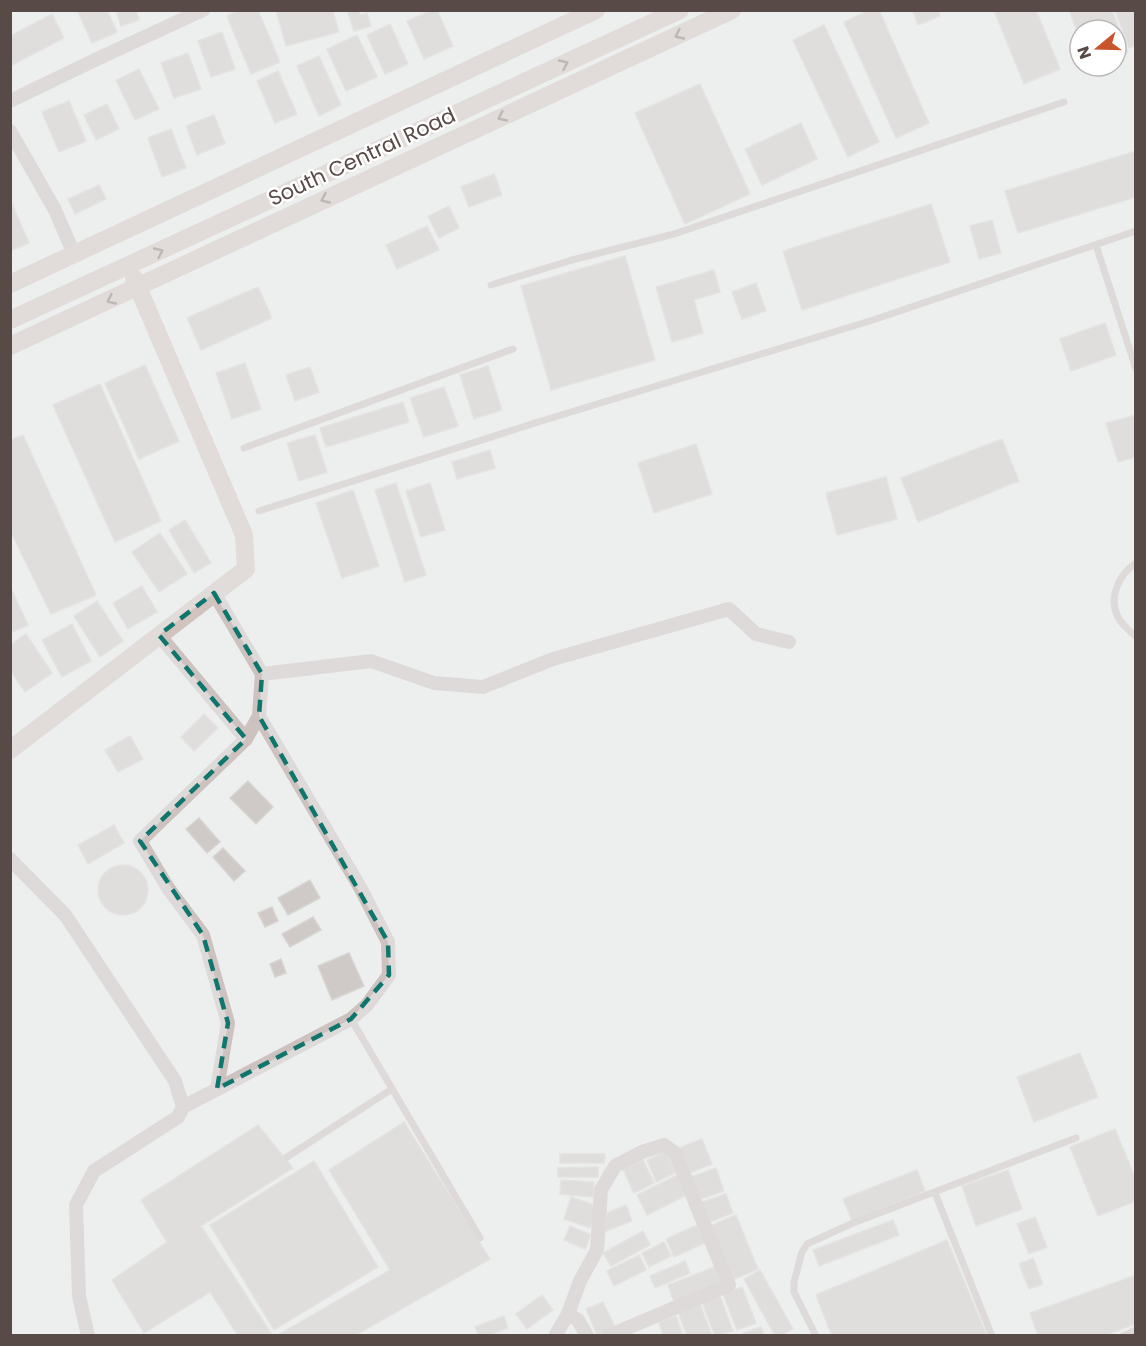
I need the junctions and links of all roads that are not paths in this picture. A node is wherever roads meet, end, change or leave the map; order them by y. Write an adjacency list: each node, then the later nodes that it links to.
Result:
1 (203, 10): 7 (street)
2 (596, 10): 12 (main road)
3 (680, 10): 5 (main road, South Central Road)
4 (732, 10): 6 (main road, South Central Road, one-way to 6)
5 (630, 33): 6 (main road); 13 (main road, South Central Road, one-way to 5)
6 (639, 53): 16 (main road, South Central Road, one-way to 16)
7 (10, 101)
8 (1064, 102): 15 (lane)
9 (10, 131): 12 (street)
10 (1136, 231): 11 (lane)
11 (1096, 245): 21 (lane); 23 (lane)
12 (74, 254): 14 (main road)
13 (128, 267): 16 (main road); 17 (main road, South Central Road)
14 (19, 280): 17 (main road)
15 (491, 285)
16 (138, 287): 19 (main road, South Central Road, one-way to 19); 25 (main road)
17 (39, 307): 18 (main road, South Central Road)
18 (10, 320)
19 (10, 346)
20 (513, 349): 22 (lane)
21 (1136, 369)
22 (244, 448)
23 (259, 511)
24 (1136, 563): 27 (lane)
25 (214, 593): 26 (main road); 29 (street)
26 (159, 635): 31 (street); 32 (main road)
27 (1134, 635)
28 (789, 642): 29 (street)
29 (262, 674): 30 (street)
30 (259, 716): 31 (street); 34 (street)
31 (246, 739): 35 (street)
32 (10, 750)
33 (10, 859): 37 (street)
34 (351, 1019): 35 (street); 36 (lane)
35 (217, 1089): 37 (street)
36 (392, 1089): 39 (lane); 41 (lane)
37 (183, 1107): 44 (street)
38 (1076, 1138): 40 (lane)
39 (287, 1157)
40 (935, 1193): 48 (lane); 49 (lane)
41 (480, 1238)
42 (568, 1314): 45 (street); 46 (street); 47 (street)
43 (1136, 1330): 50 (lane)
44 (88, 1335)
45 (555, 1335)
46 (587, 1335)
47 (609, 1335)
48 (816, 1335)
49 (992, 1335)
50 (1123, 1335)

